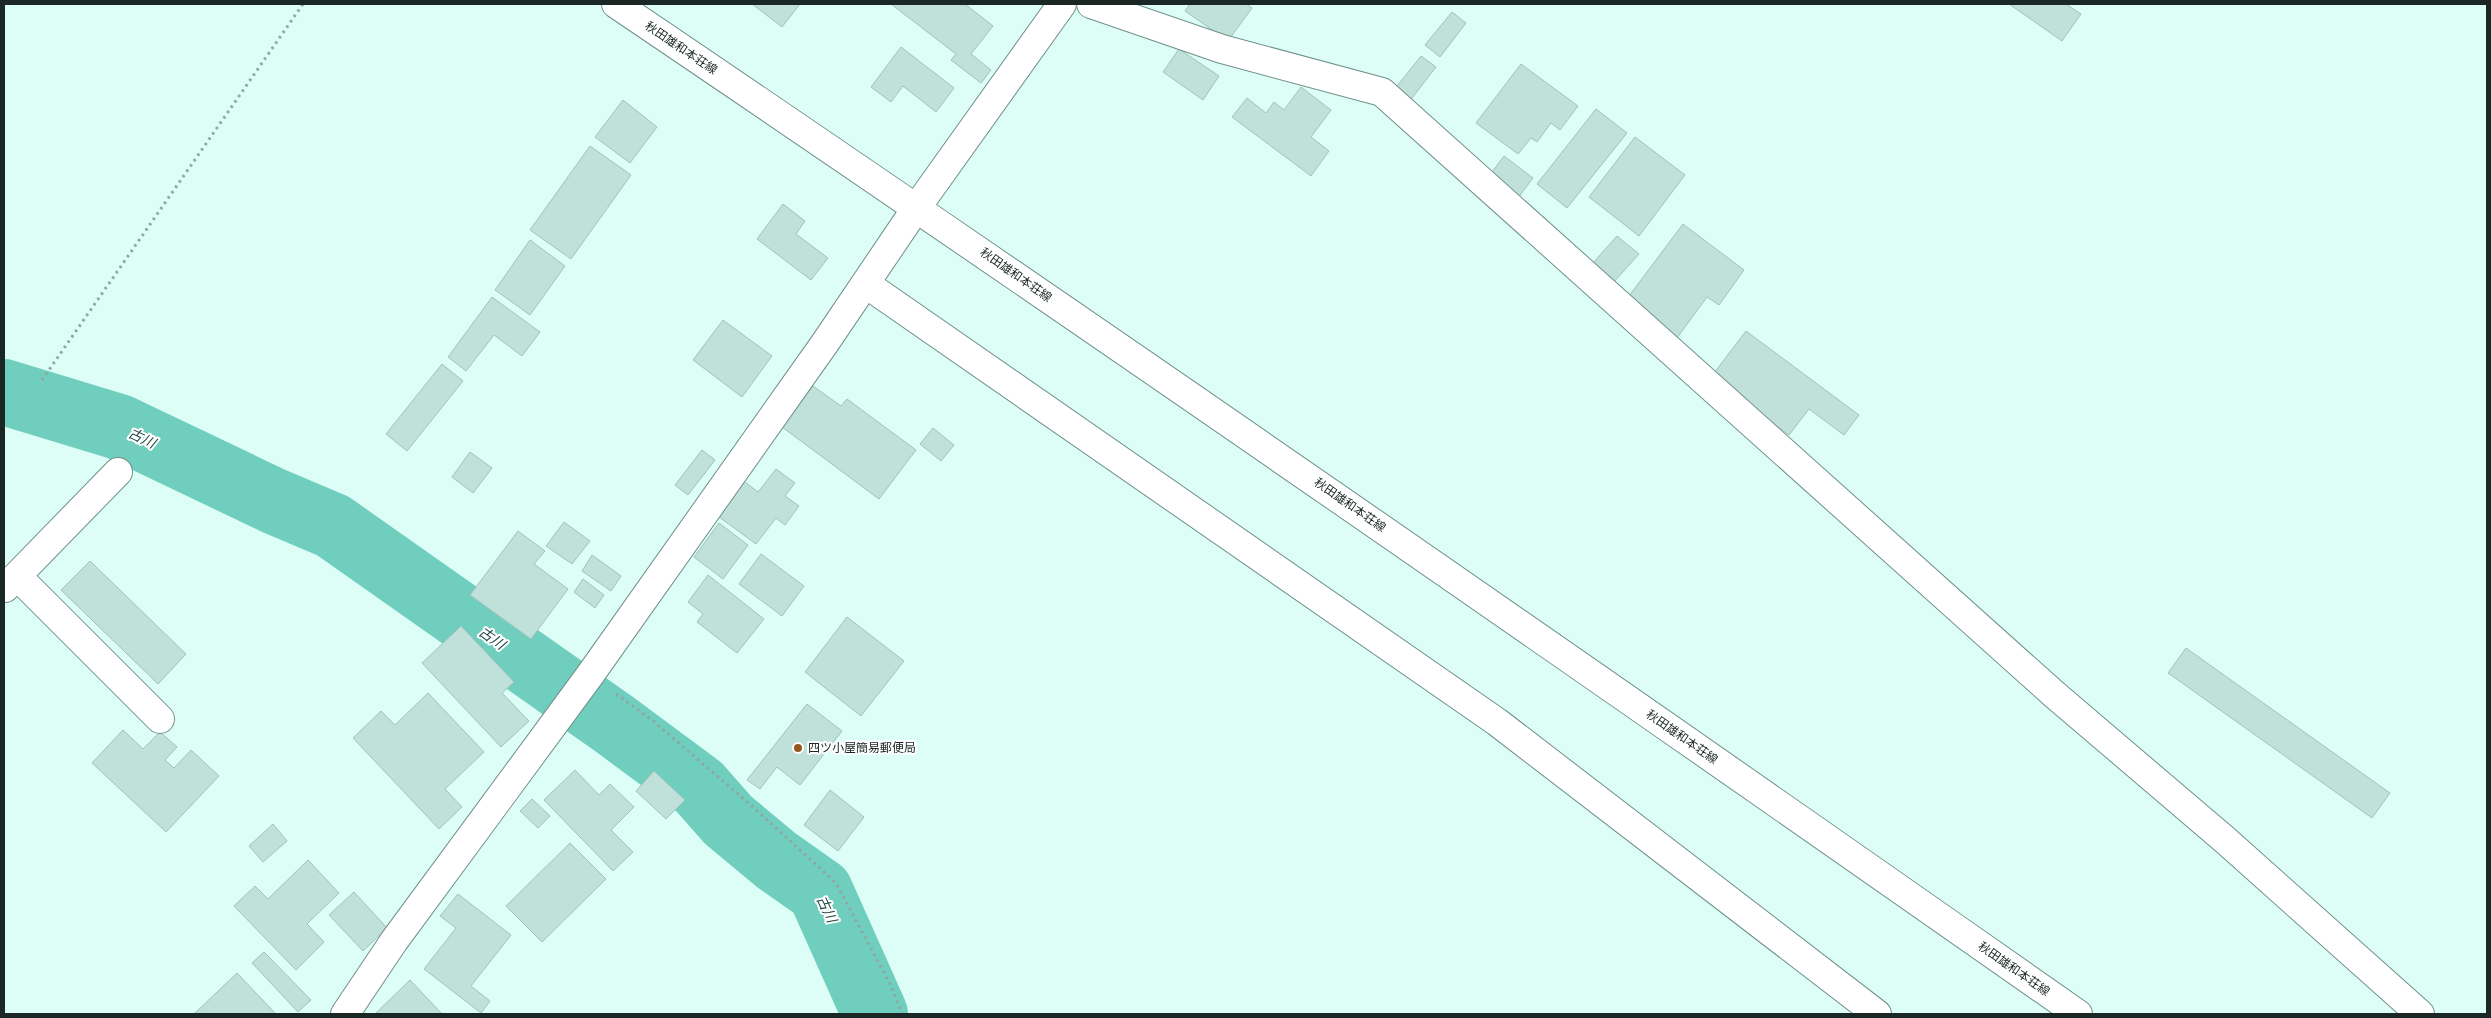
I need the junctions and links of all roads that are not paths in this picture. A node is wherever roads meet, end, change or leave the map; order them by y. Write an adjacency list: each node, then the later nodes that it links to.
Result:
1 (616, 4): 4 (street, 秋田雄和本荘線)
2 (1062, 4): 4 (street)
3 (1091, 4): 12 (street)
4 (917, 207): 5 (street); 11 (street, 秋田雄和本荘線)
5 (866, 284): 9 (street); 10 (street)
6 (118, 472): 7 (street)
7 (10, 583): 8 (street)
8 (160, 719)
9 (345, 1014)
10 (1877, 1014)
11 (2078, 1014)
12 (2420, 1014)

